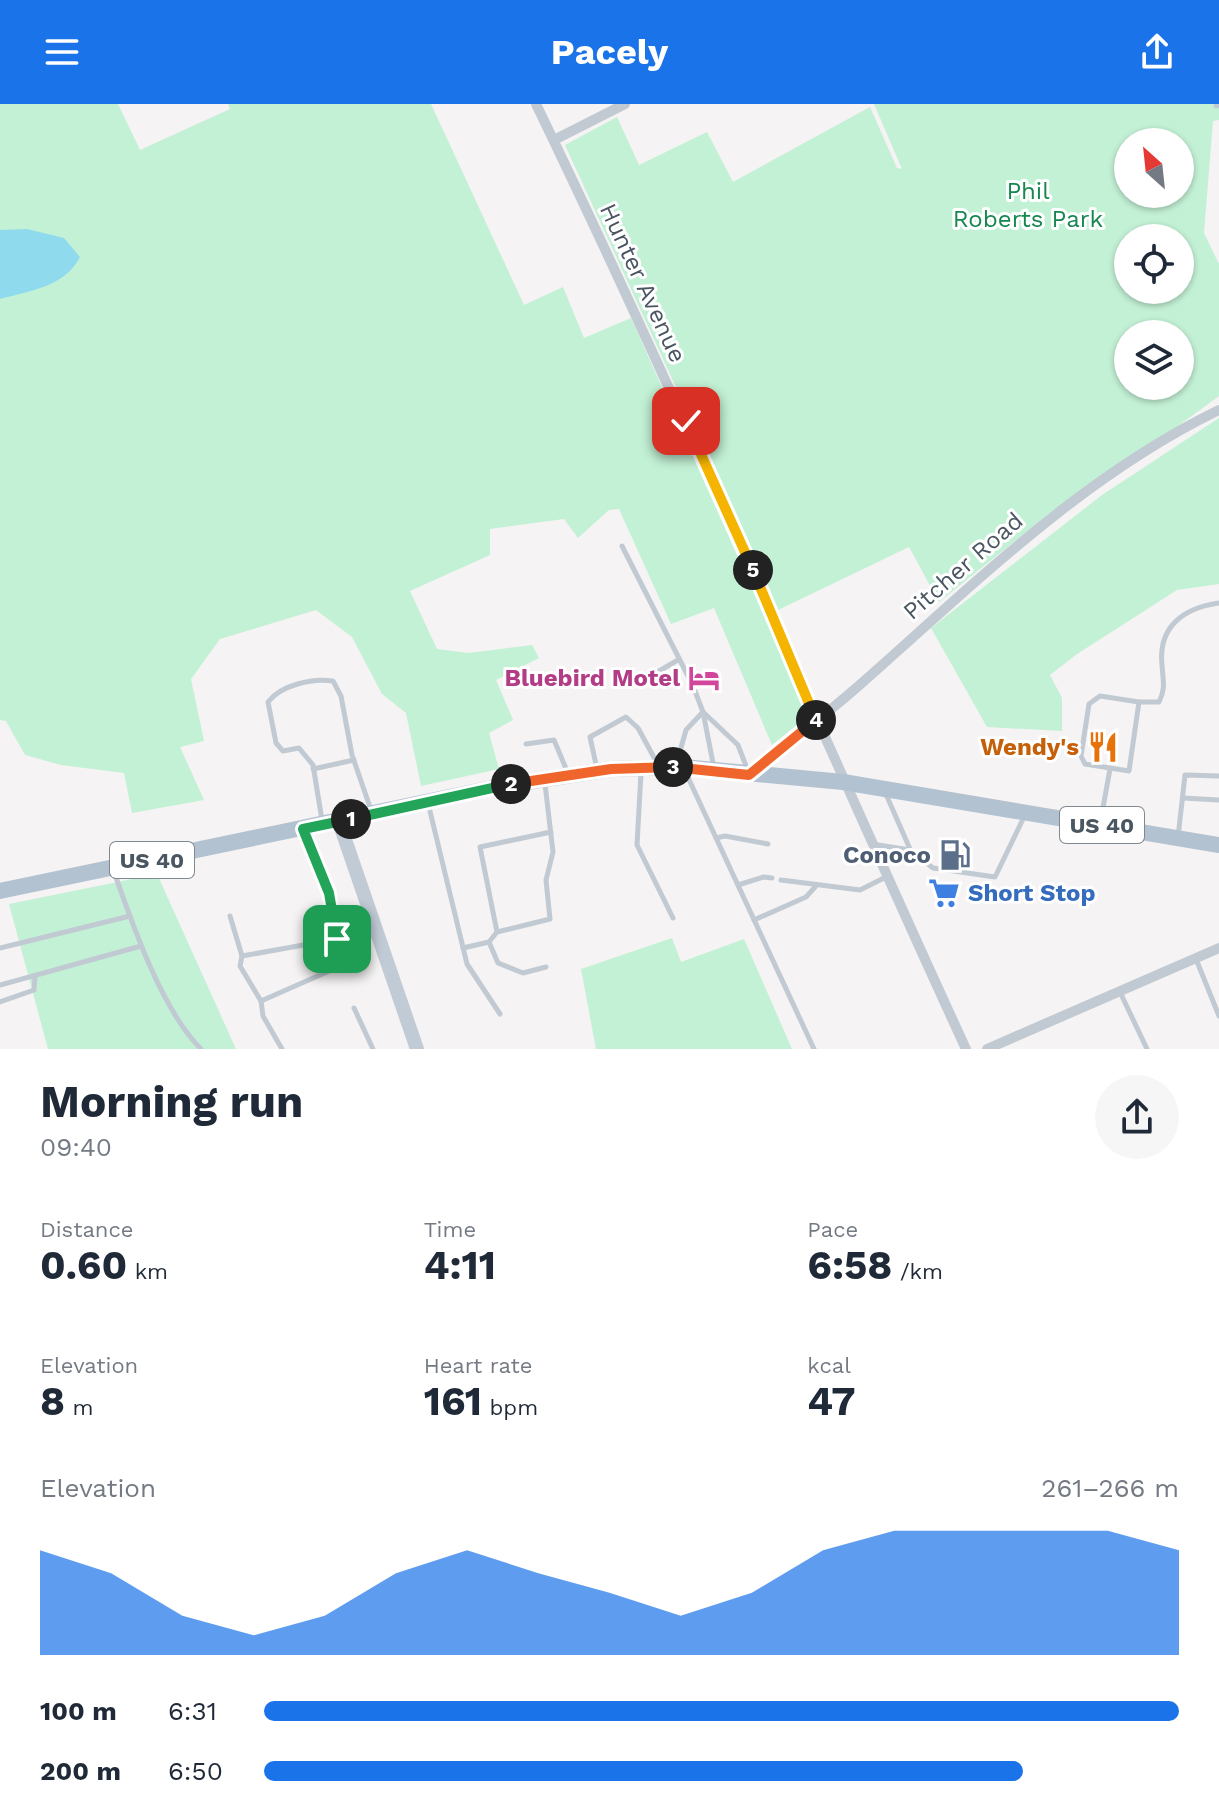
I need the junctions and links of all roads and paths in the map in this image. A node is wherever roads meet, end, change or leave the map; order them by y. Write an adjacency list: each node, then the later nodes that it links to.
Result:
1 (536, 104): 3 (street, Hunter Avenue)
2 (625, 104): 3 (street)
3 (554, 140): 13 (street, Hunter Avenue)
4 (1219, 410): 13 (street, Pitcher Road)
5 (622, 546): 7 (lane)
6 (1219, 603): 11 (lane)
7 (678, 660): 8 (lane); 9 (lane)
8 (647, 678)
9 (690, 680)
10 (695, 691): 12 (lane)
11 (1139, 702): 20 (lane); 20 (lane)
12 (703, 712): 16 (lane); 19 (lane); 23 (lane)
13 (817, 719): 23 (street, Pitcher Road); 26 (street, Hunter Avenue)
14 (526, 744): 22 (lane)
15 (354, 760): 18 (lane); 18 (lane); 32 (lane)
16 (673, 767): 17 (main road, US 40); 19 (main road, US 40); 21 (lane); 37 (lane)
17 (641, 768): 21 (main road, US 40); 52 (lane)
18 (313, 769): 33 (lane)
19 (715, 769): 23 (main road, US 40)
20 (1110, 769): 34 (lane)
21 (597, 771): 22 (main road, US 40)
22 (569, 775): 25 (main road, US 40)
23 (749, 775): 26 (main road, US 40)
24 (1219, 776): 28 (lane)
25 (544, 779): 30 (main road, US 40); 36 (lane)
26 (843, 782): 27 (main road, US 40); 40 (street, Hunter Avenue)
27 (884, 789): 31 (main road, US 40); 42 (lane)
28 (1183, 798): 29 (lane); 38 (lane)
29 (1219, 800)
30 (428, 802): 32 (main road, US 40); 59 (lane)
31 (1026, 813): 34 (main road, US 40); 42 (lane)
32 (373, 814): 33 (main road, US 40)
33 (331, 824): 35 (main road, US 40); 75 (main road)
34 (1100, 825): 38 (main road, US 40)
35 (303, 829): 43 (main road, US 40); 55 (lane)
36 (551, 832): 54 (lane); 54 (lane)
37 (716, 838): 39 (lane); 47 (lane)
38 (1178, 838): 41 (main road, US 40)
39 (768, 844)
40 (871, 844): 42 (lane); 44 (street, Hunter Avenue)
41 (1219, 845)
42 (910, 850)
43 (113, 868): 49 (main road, US 40); 50 (lane)
44 (886, 877): 48 (lane); 77 (street, Hunter Avenue)
45 (772, 878): 47 (lane)
46 (781, 880): 48 (lane)
47 (738, 885): 53 (lane)
48 (815, 887): 53 (lane)
49 (0, 891)
50 (130, 916): 57 (lane); 58 (lane)
51 (230, 916): 61 (lane)
52 (673, 918)
53 (754, 920): 76 (lane)
54 (497, 932): 56 (lane)
55 (337, 939): 61 (lane); 67 (lane)
56 (489, 942): 59 (lane); 63 (lane)
57 (141, 946): 64 (lane); 72 (lane)
58 (0, 948)
59 (463, 948): 70 (lane)
60 (1219, 948): 62 (street)
61 (242, 956): 67 (lane)
62 (1195, 958): 66 (street); 71 (lane)
63 (546, 967)
64 (35, 976): 65 (lane); 68 (lane)
65 (0, 985)
66 (1120, 991): 78 (street); 79 (lane)
67 (261, 1001): 73 (lane)
68 (0, 1002)
69 (354, 1008): 74 (lane)
70 (500, 1014)
71 (1219, 1016)
72 (201, 1049)
73 (282, 1049)
74 (373, 1049)
75 (417, 1049)
76 (814, 1049)
77 (966, 1049)
78 (987, 1049)
79 (1147, 1049)

